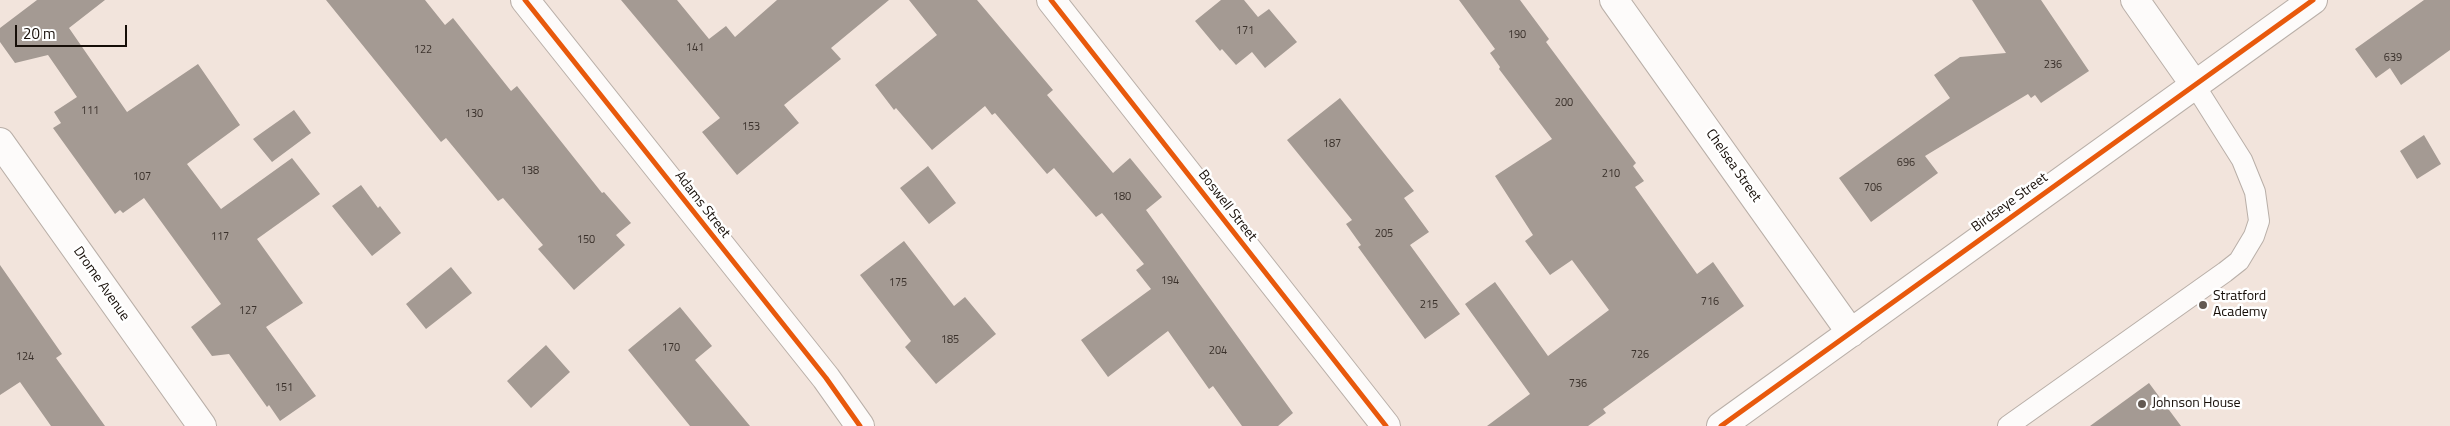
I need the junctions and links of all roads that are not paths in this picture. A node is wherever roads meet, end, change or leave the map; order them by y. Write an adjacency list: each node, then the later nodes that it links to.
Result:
1 (525, 0): 10 (street, Adams Street)
2 (1051, 0): 11 (street, Boswell Street)
3 (1614, 0): 8 (street, Chelsea Street)
4 (2135, 0): 6 (street)
5 (2313, 0): 6 (street, Birdseye Street)
6 (2194, 84): 8 (street, Birdseye Street); 13 (lane)
7 (0, 142): 9 (street, Drome Avenue)
8 (1851, 333): 12 (street, Birdseye Street)
9 (202, 426)
10 (860, 426)
11 (1386, 426)
12 (1720, 426)
13 (2008, 426)

